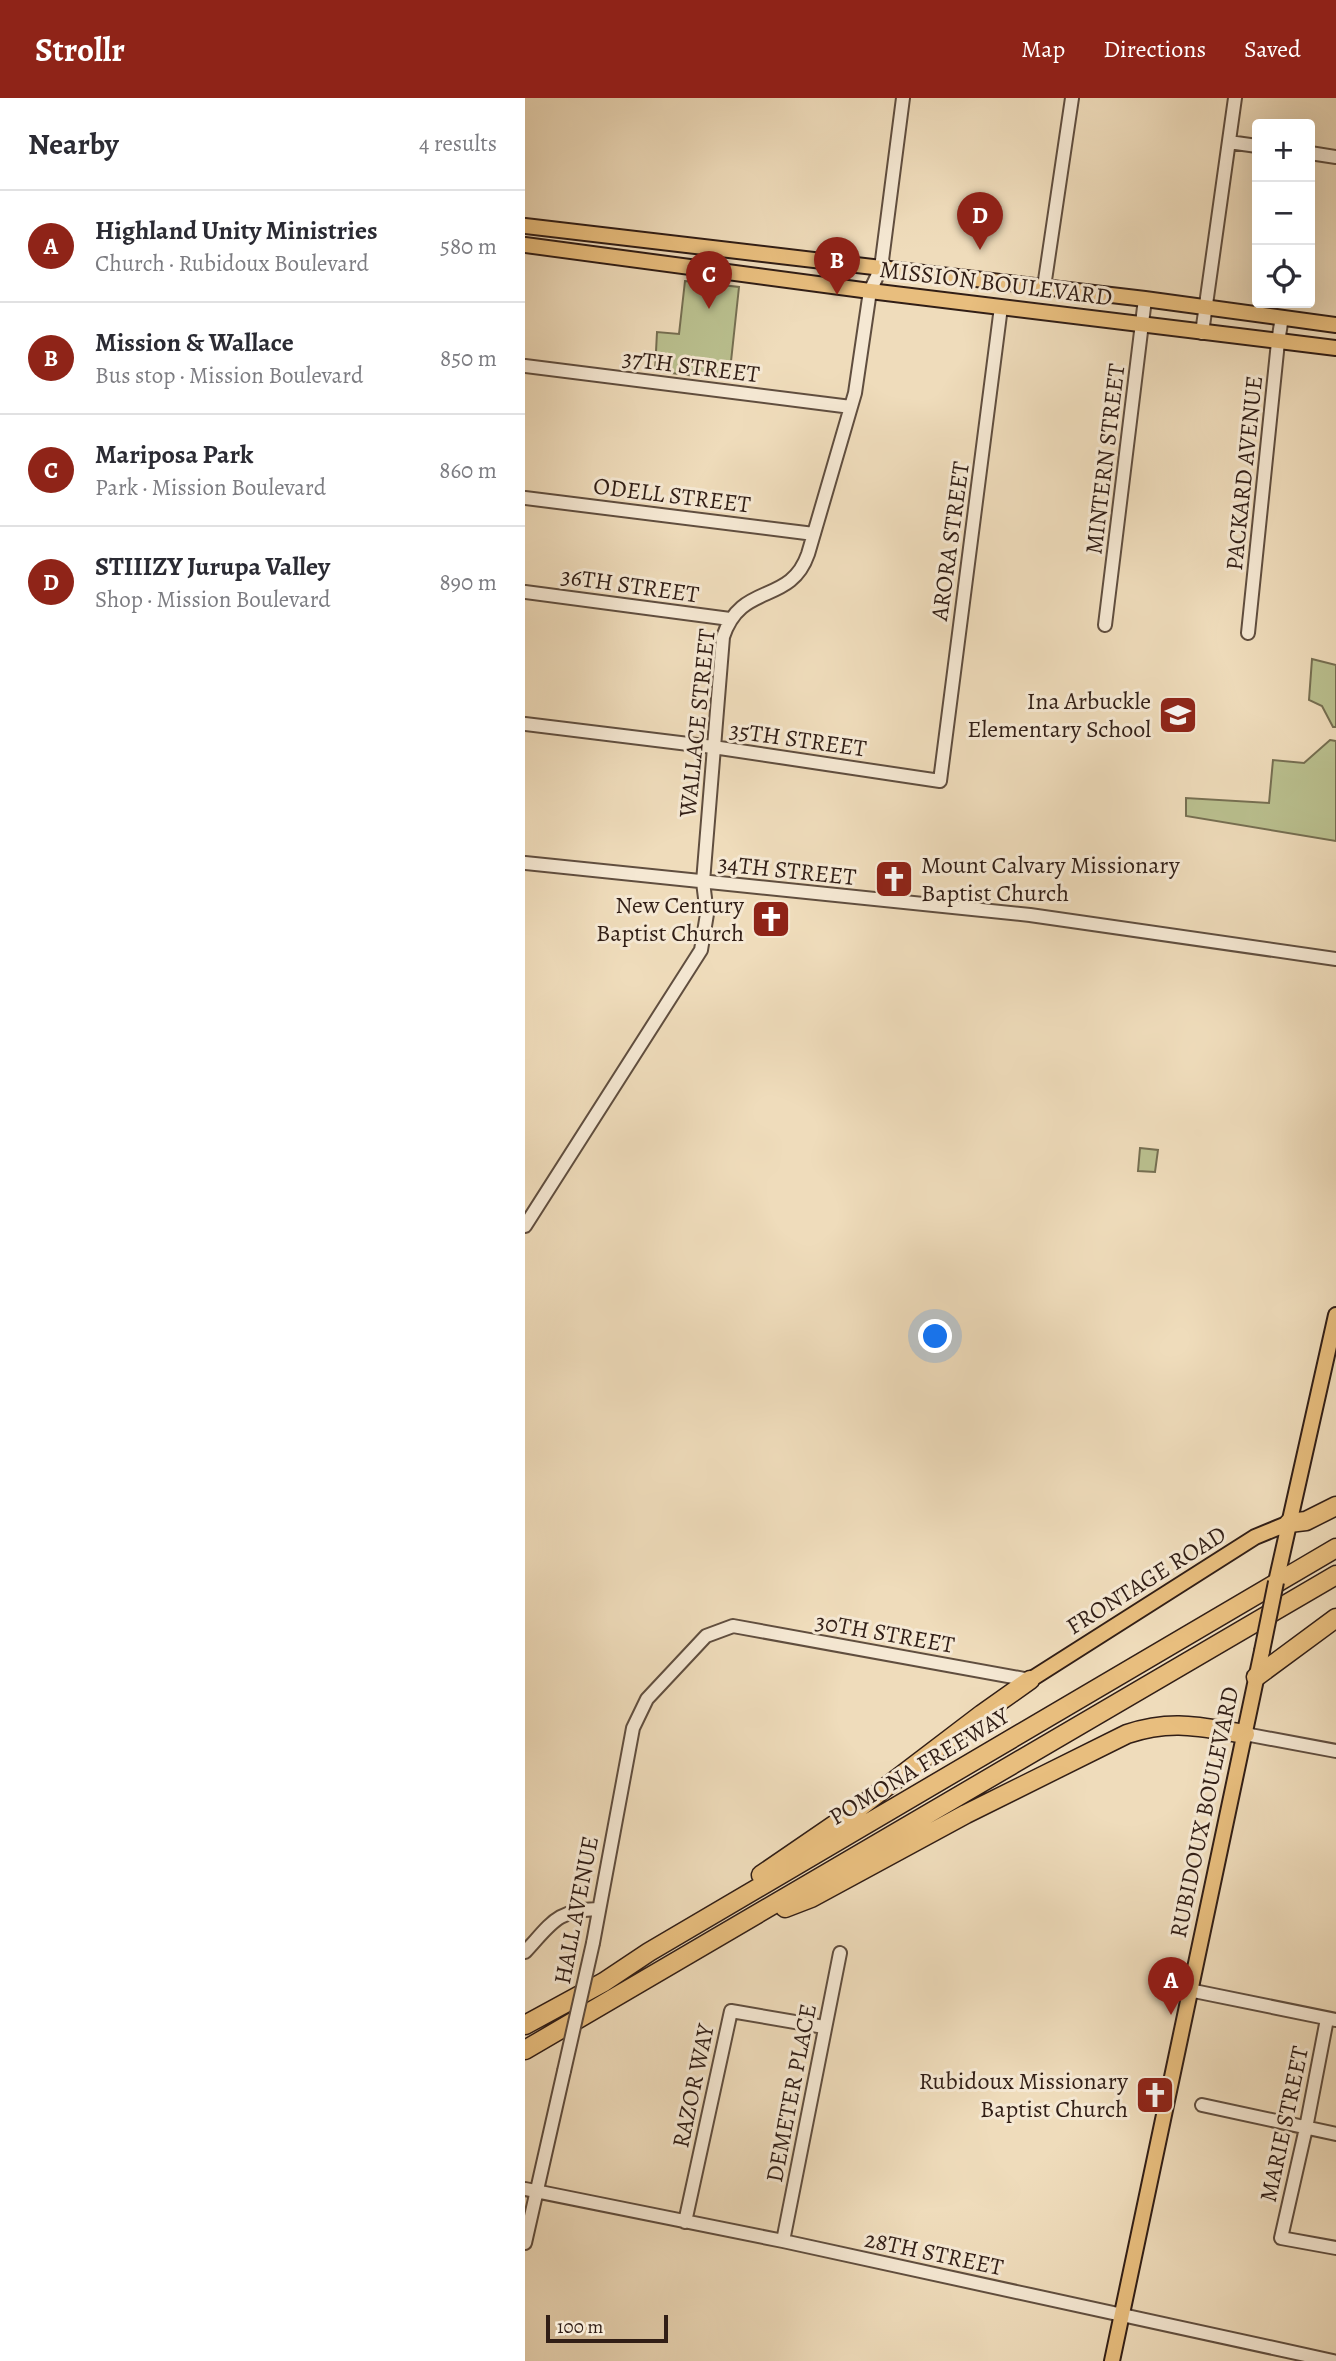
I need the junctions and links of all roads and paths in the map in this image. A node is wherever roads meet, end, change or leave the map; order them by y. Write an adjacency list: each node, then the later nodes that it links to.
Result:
1 (903, 98): 10 (street, WALLACE STREET)
2 (1072, 98): 11 (street)
3 (1235, 98): 4 (street)
4 (1229, 142): 5 (street); 15 (street)
5 (1252, 145)
6 (1315, 154): 7 (street)
7 (1336, 157)
8 (525, 226): 10 (main road, MISSION BOULEVARD)
9 (525, 245): 12 (main road, MISSION BOULEVARD)
10 (881, 268): 11 (main road, MISSION BOULEVARD); 12 (street, WALLACE STREET)
11 (1044, 287): 13 (main road, MISSION BOULEVARD)
12 (870, 291): 14 (main road, MISSION BOULEVARD); 23 (street, WALLACE STREET)
13 (1145, 299): 15 (main road, MISSION BOULEVARD); 17 (street, MINTERN STREET)
14 (1001, 307): 17 (main road, MISSION BOULEVARD); 32 (street, ARORA STREET)
15 (1206, 307): 16 (main road, MISSION BOULEVARD); 19 (street)
16 (1282, 317): 18 (main road, MISSION BOULEVARD); 20 (street, PACKARD AVENUE)
17 (1143, 324): 19 (main road, MISSION BOULEVARD); 28 (street, MINTERN STREET)
18 (1336, 325)
19 (1202, 333): 20 (main road, MISSION BOULEVARD)
20 (1277, 342): 21 (main road, MISSION BOULEVARD); 29 (street, PACKARD AVENUE)
21 (1336, 348)
22 (525, 366): 23 (street, 37TH STREET)
23 (851, 407): 25 (street, WALLACE STREET)
24 (525, 498): 25 (street, ODELL STREET)
25 (814, 534): 27 (street, WALLACE STREET)
26 (525, 592): 27 (street, 36TH STREET)
27 (730, 619): 31 (street, WALLACE STREET)
28 (1105, 625)
29 (1248, 633)
30 (525, 724): 31 (street, 35TH STREET)
31 (713, 747): 32 (street, 35TH STREET); 34 (street, WALLACE STREET)
32 (940, 781)
33 (525, 863): 34 (street, 34TH STREET)
34 (703, 882): 35 (street, 34TH STREET); 36 (street, WALLACE STREET)
35 (1336, 959)
36 (525, 1226)
37 (1336, 1315): 39 (main road, RUBIDOUX BOULEVARD)
38 (1336, 1506): 39 (highway)
39 (1289, 1522): 44 (main road, RUBIDOUX BOULEVARD, bridge); 45 (main road, FRONTAGE ROAD)
40 (1336, 1548): 51 (highway, POMONA FREEWAY)
41 (1336, 1575): 49 (highway, POMONA FREEWAY)
42 (1336, 1618): 44 (highway)
43 (733, 1626): 45 (street, 30TH STREET); 48 (street, HALL AVENUE)
44 (1256, 1677): 46 (main road, RUBIDOUX BOULEVARD)
45 (1030, 1680): 51 (highway)
46 (1245, 1734): 47 (street); 49 (highway); 53 (main road, RUBIDOUX BOULEVARD)
47 (1336, 1751)
48 (599, 1909): 50 (street); 61 (street, HALL AVENUE, bridge)
49 (737, 1928): 57 (highway, POMONA FREEWAY)
50 (525, 1952)
51 (649, 1952): 55 (highway, POMONA FREEWAY)
52 (840, 1953): 56 (street, DEMETER PLACE)
53 (1189, 1990): 54 (street); 66 (main road, RUBIDOUX BOULEVARD)
54 (1332, 2020): 59 (street, MARIE STREET)
55 (525, 2025)
56 (824, 2027): 62 (street, RAZOR WAY); 63 (street, DEMETER PLACE)
57 (525, 2050)
58 (1202, 2105): 59 (street)
59 (1306, 2128): 60 (street); 65 (street, MARIE STREET)
60 (1336, 2134)
61 (530, 2191): 62 (street, 28TH STREET); 64 (street, HALL AVENUE)
62 (685, 2222): 63 (street, 28TH STREET)
63 (783, 2241): 66 (street, 28TH STREET)
64 (525, 2243)
65 (1336, 2248)
66 (1121, 2316): 67 (main road, RUBIDOUX BOULEVARD); 68 (street, 28TH STREET)
67 (1112, 2361)
68 (1333, 2361)

